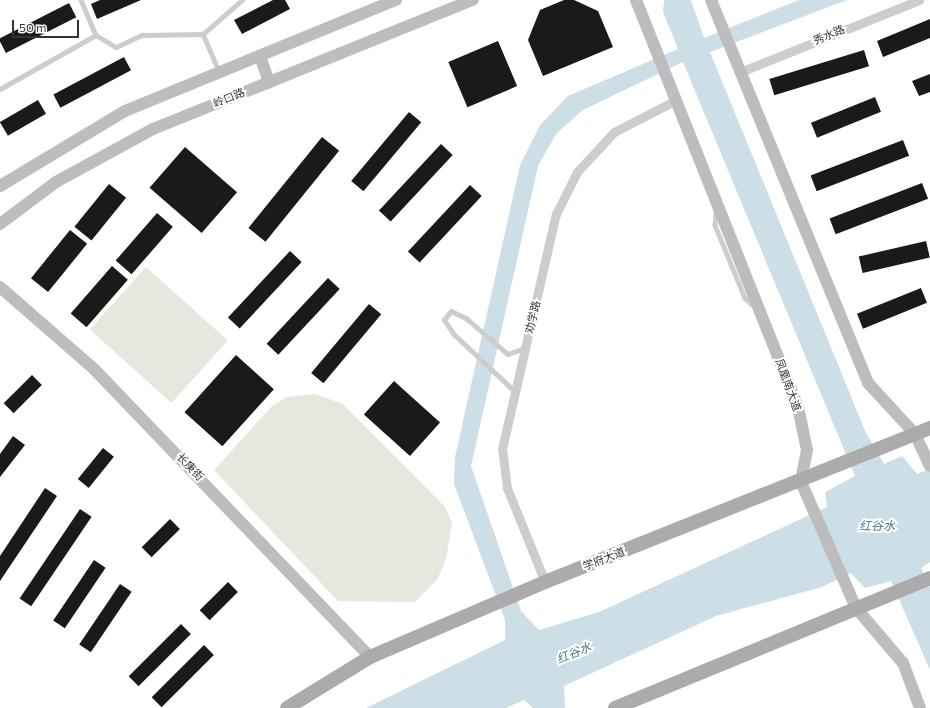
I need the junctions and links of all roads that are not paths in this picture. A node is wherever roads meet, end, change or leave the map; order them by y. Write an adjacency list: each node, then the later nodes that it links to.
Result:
1 (81, 0): 12 (lane)
2 (242, 0): 11 (lane)
3 (396, 0): 13 (street)
4 (473, 0): 16 (street, 岭口路)
5 (630, 0): 10 (street)
6 (636, 0): 10 (street)
7 (644, 0): 10 (street)
8 (711, 0): 15 (street)
9 (919, 0): 15 (street, 秀水路)
10 (643, 19): 18 (street, 凤凰南大道)
11 (203, 34): 12 (lane); 14 (lane)
12 (96, 35): 17 (lane)
13 (260, 56): 14 (street); 16 (street)
14 (220, 72): 19 (street)
15 (740, 72): 25 (street)
16 (269, 82): 20 (street, 岭口路)
17 (0, 89)
18 (676, 100): 22 (street, 劝学路); 27 (street, 凤凰南大道)
19 (0, 186)
20 (0, 224)
21 (0, 287): 31 (street, 长庚街)
22 (525, 348): 23 (street, 劝学路); 23 (lane)
23 (513, 390): 29 (street, 劝学路)
24 (930, 428): 25 (main road, 学府大道)
25 (915, 434): 26 (street); 27 (main road, 学府大道)
26 (930, 466)
27 (801, 482): 29 (main road, 学府大道); 30 (street)
28 (930, 578): 30 (main road)
29 (544, 582): 31 (main road, 学府大道)
30 (856, 608): 33 (main road); 34 (street)
31 (370, 657): 32 (main road, 学府大道)
32 (287, 708)
33 (615, 708)
34 (920, 708)

